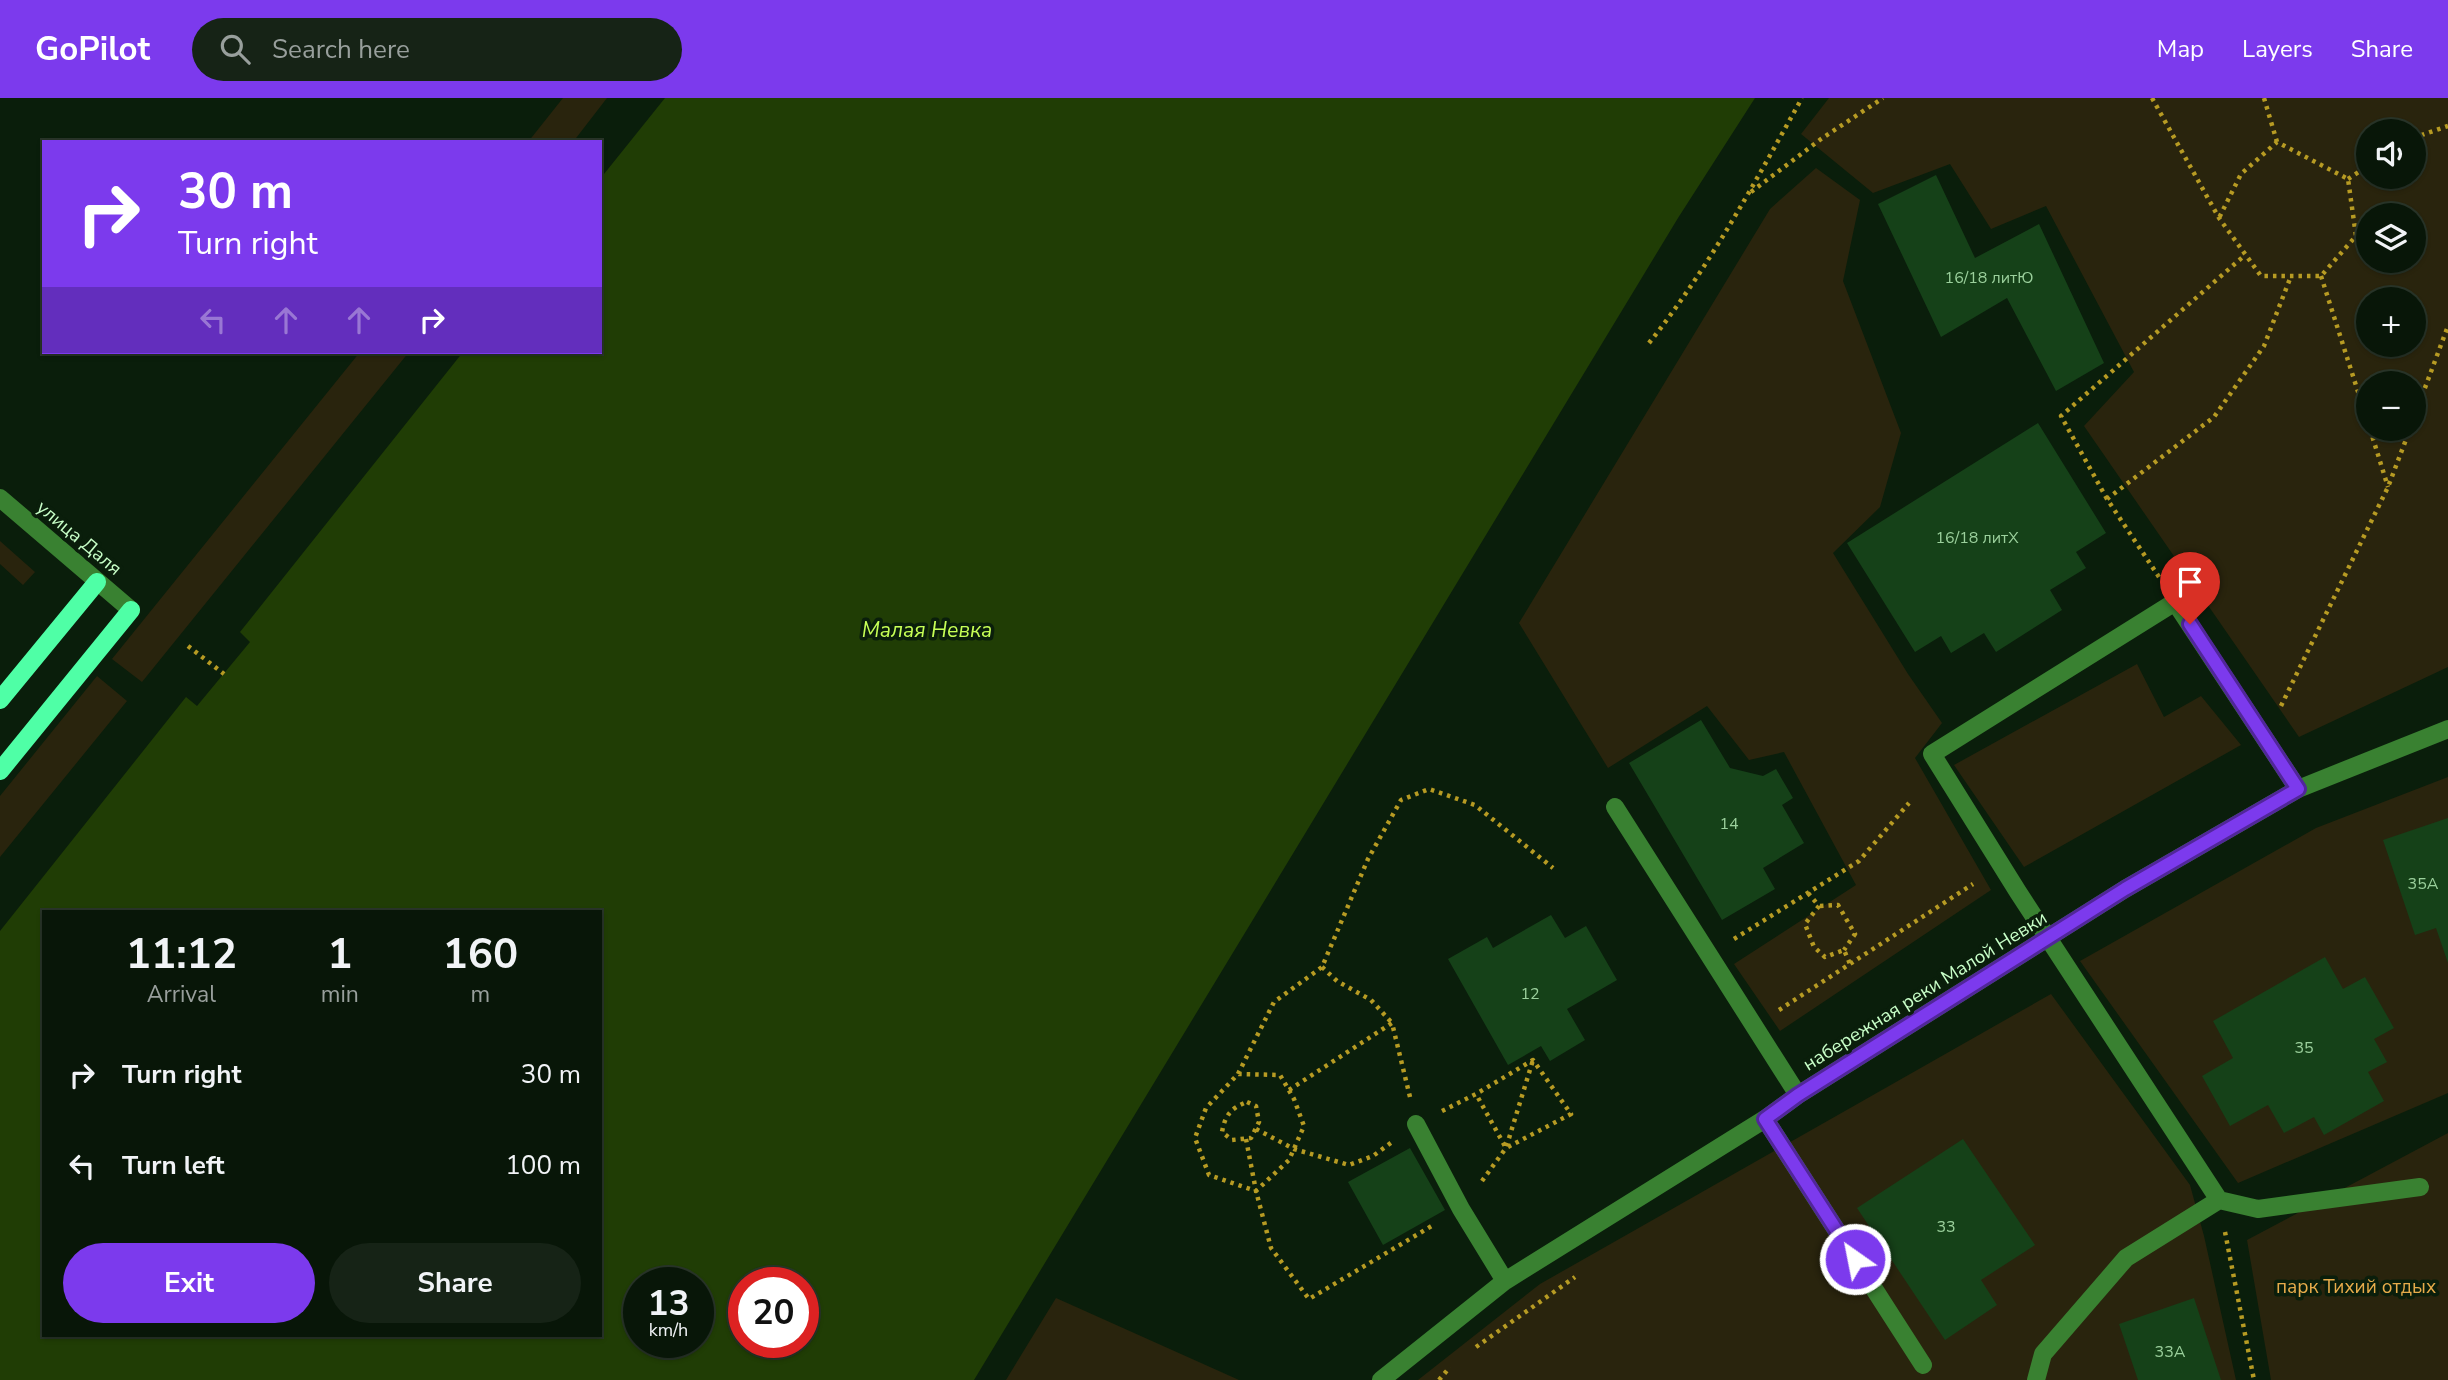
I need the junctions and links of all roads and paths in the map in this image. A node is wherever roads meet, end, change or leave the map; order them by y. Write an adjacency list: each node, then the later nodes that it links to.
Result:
1 (1802, 98): 10 (path)
2 (1883, 98): 10 (path)
3 (2152, 98): 11 (path)
4 (2264, 98): 7 (path)
5 (2448, 126): 6 (path)
6 (2426, 134)
7 (2277, 142): 9 (path); 11 (path)
8 (2356, 174): 9 (path)
9 (2348, 179): 14 (path)
10 (1747, 195): 16 (path)
11 (2219, 218): 12 (path)
12 (2245, 255): 13 (path); 23 (path)
13 (2291, 276): 14 (path); 23 (path)
14 (2321, 276): 18 (path)
15 (2448, 326): 17 (path)
16 (1649, 344)
17 (2426, 384)
18 (2356, 385)
19 (2374, 441): 21 (path)
20 (2405, 441): 21 (path)
21 (2388, 487): 31 (path)
22 (0, 498): 24 (street, улица Даля)
23 (2107, 499): 25 (path)
24 (97, 582): 26 (street, улица Даля); 29 (main road)
25 (2175, 602): 31 (street); 40 (street)
26 (131, 610): 32 (main road)
27 (188, 646): 28 (path)
28 (224, 674)
29 (0, 700)
30 (2448, 729): 33 (street, набережная реки Малой Невки)
31 (2265, 738): 33 (street)
32 (0, 771)
33 (2298, 789): 40 (street, набережная реки Малой Невки)
34 (1909, 803): 38 (path)
35 (1615, 807): 42 (street)
36 (1553, 868): 44 (path)
37 (1973, 884): 43 (path)
38 (1808, 892): 39 (path); 42 (path)
39 (1819, 906): 41 (path); 41 (path)
40 (2048, 937): 50 (street, набережная реки Малой Невки); 59 (street)
41 (1844, 950): 43 (path)
42 (1709, 955): 46 (street)
43 (1850, 964): 46 (path)
44 (1322, 967): 45 (path); 48 (path)
45 (1392, 1023): 49 (path); 52 (path)
46 (1754, 1026): 50 (street)
47 (1533, 1060): 55 (path); 55 (path); 55 (path)
48 (1238, 1074): 49 (path); 58 (path)
49 (1289, 1090): 56 (path)
50 (1798, 1095): 51 (street, набережная реки Малой Невки)
51 (1765, 1119): 61 (street, набережная реки Малой Невки); 62 (street)
52 (1416, 1124): 56 (path); 60 (street)
53 (1256, 1129): 54 (path); 54 (path); 56 (path)
54 (1246, 1139): 58 (path)
55 (1506, 1148): 60 (path)
56 (1294, 1149): 58 (path)
57 (2420, 1186): 59 (street)
58 (1256, 1191): 60 (path)
59 (2219, 1200): 64 (street); 65 (path)
60 (1461, 1209): 61 (street)
61 (1505, 1281): 63 (street, набережная реки Малой Невки)
62 (1923, 1365)
63 (1381, 1380)
64 (2036, 1380)
65 (2254, 1380)

